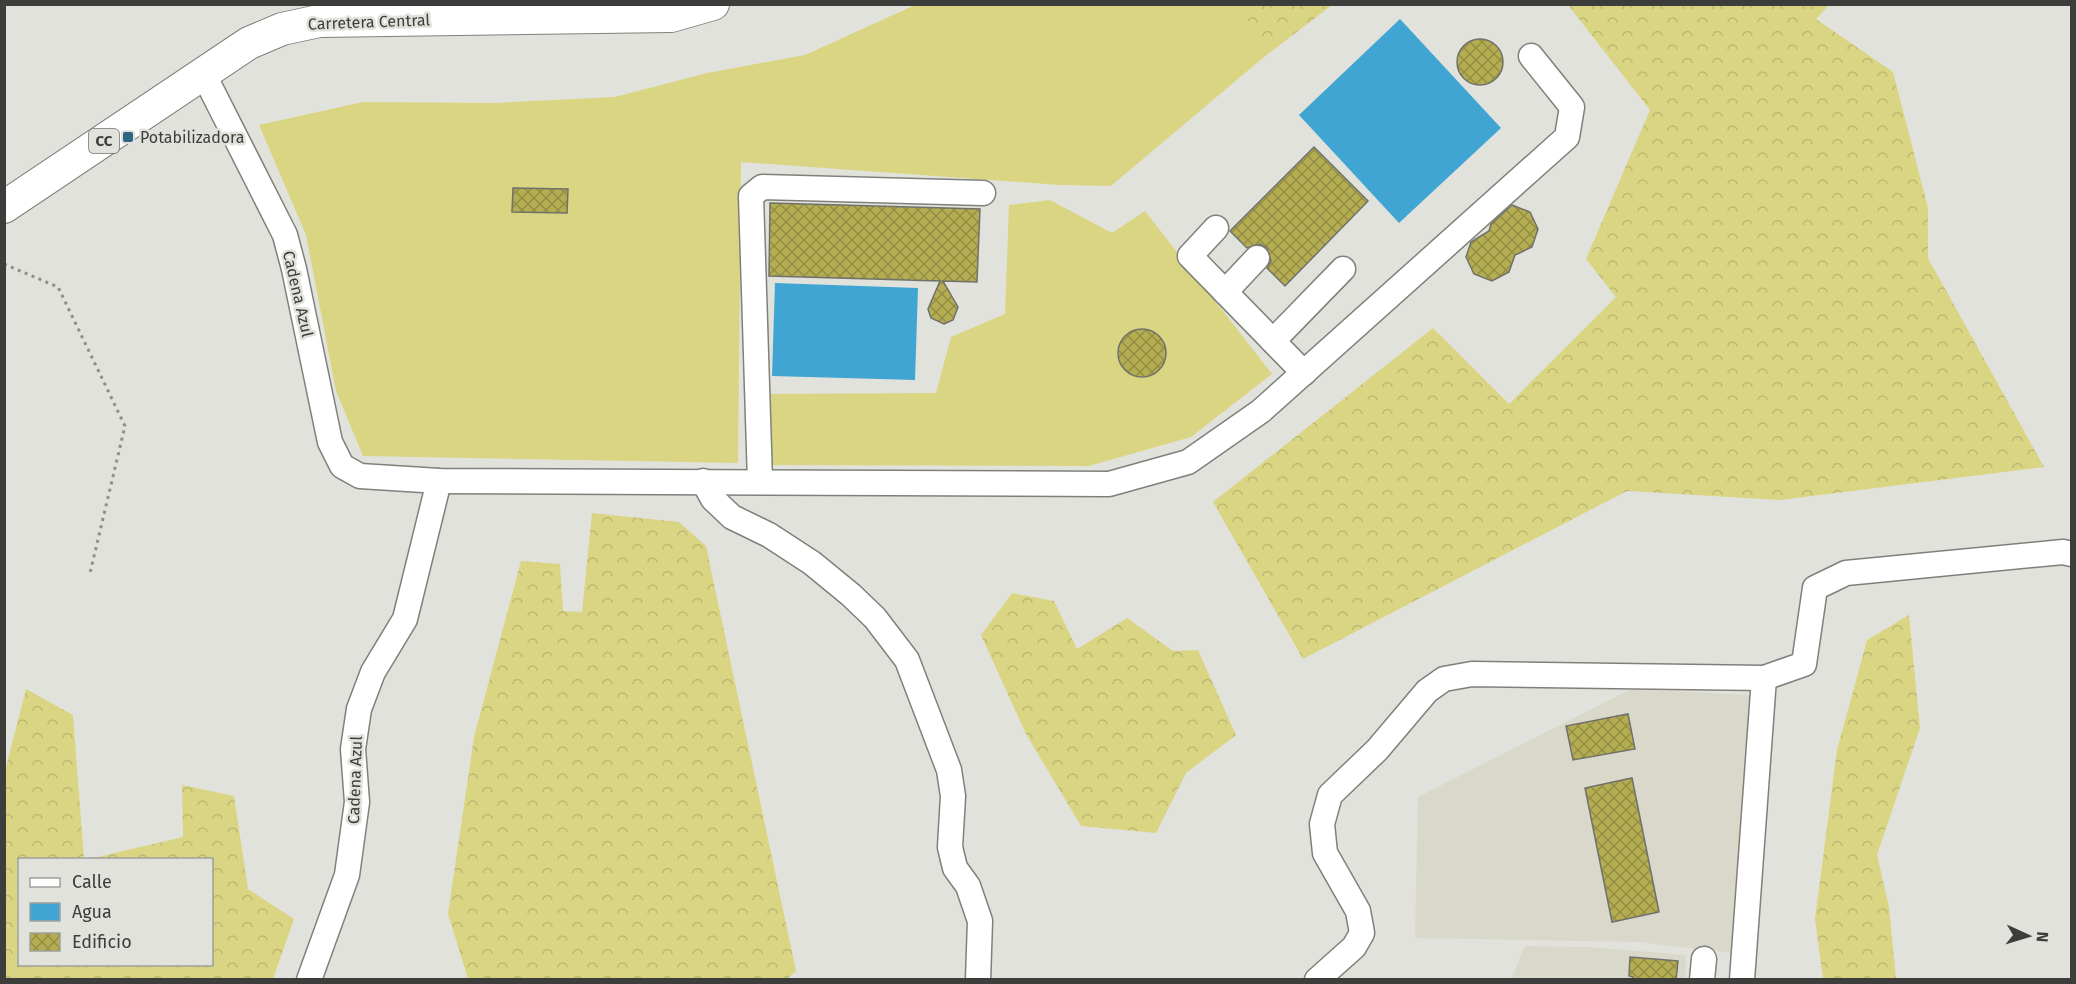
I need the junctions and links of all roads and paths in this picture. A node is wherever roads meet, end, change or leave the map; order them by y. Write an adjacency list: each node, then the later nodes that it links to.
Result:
1 (713, 4): 3 (main road, Carretera Central / CC)
2 (1531, 56): 12 (street, Cadena Azul)
3 (203, 74): 5 (main road, Carretera Central / CC); 13 (street, Cadena Azul)
4 (983, 193): 15 (street)
5 (4, 207)
6 (1216, 228): 10 (street)
7 (1257, 258): 10 (street)
8 (4, 264): 17 (path)
9 (1342, 269): 11 (street)
10 (1225, 292): 11 (street)
11 (1273, 341): 12 (street)
12 (1304, 373): 15 (street, Cadena Azul)
13 (439, 481): 14 (street, Cadena Azul); 19 (street, Cadena Azul)
14 (703, 481): 15 (street, Cadena Azul); 20 (street)
15 (760, 481)
16 (2072, 554): 18 (street)
17 (90, 573)
18 (1764, 678): 21 (street); 22 (street)
19 (309, 980)
20 (978, 980)
21 (1317, 980)
22 (1742, 980)

